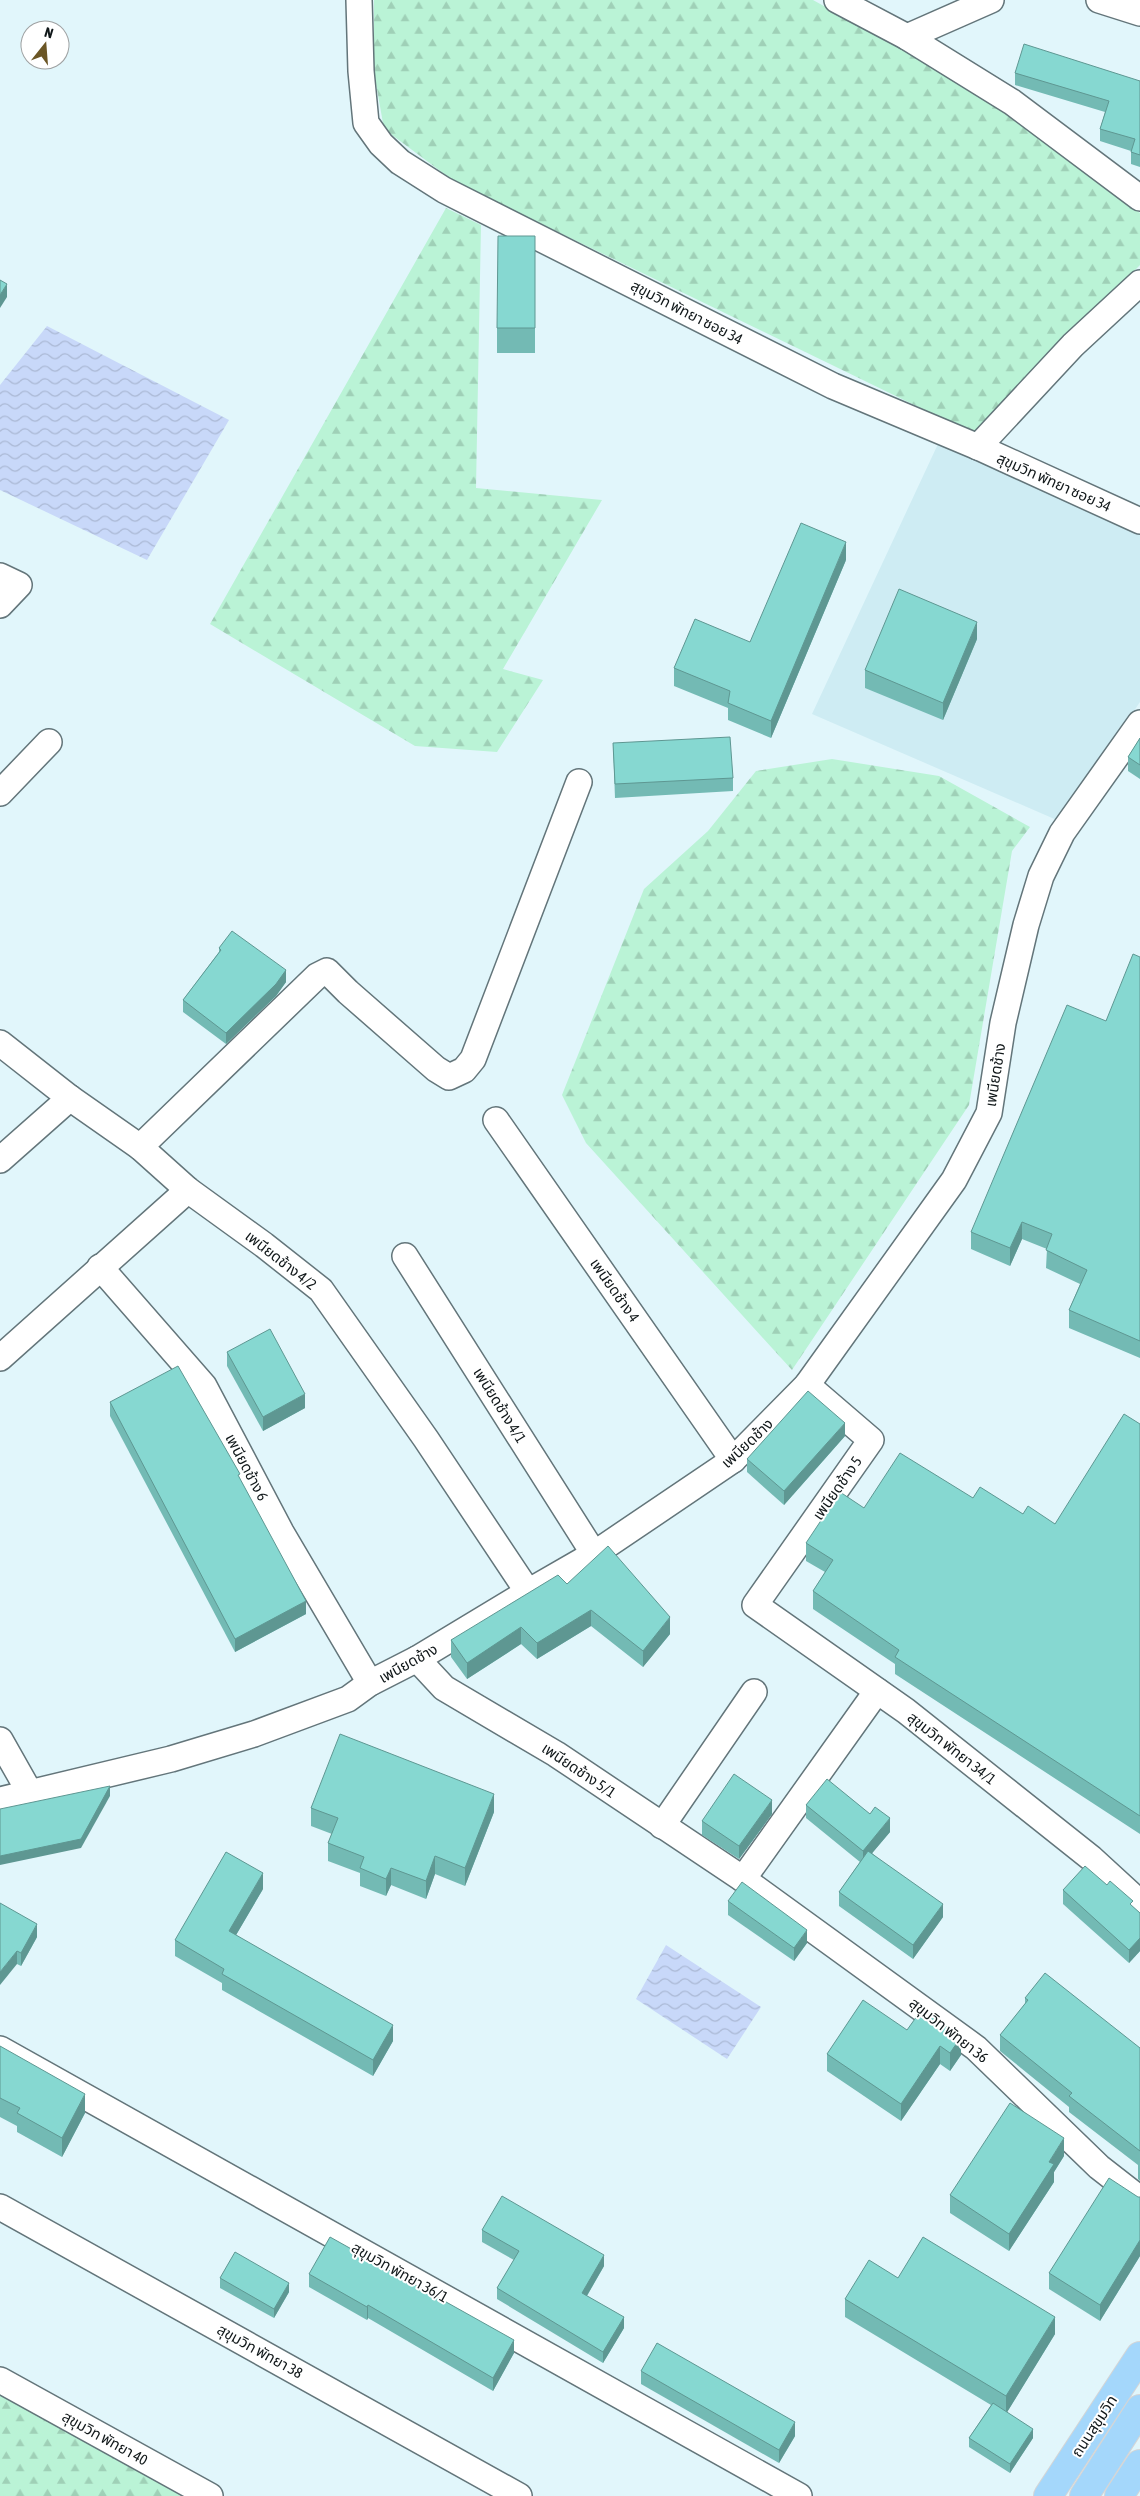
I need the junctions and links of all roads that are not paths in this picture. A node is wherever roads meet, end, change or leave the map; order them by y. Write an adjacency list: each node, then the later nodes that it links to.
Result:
1 (360, 0): 9 (street, สุขุมวิท พัทยา ซอย 34)
2 (837, 0): 6 (street)
3 (991, 0): 6 (street)
4 (1099, 0): 5 (street)
5 (1140, 13)
6 (907, 38): 7 (street)
7 (1140, 198)
8 (1140, 283): 9 (street)
9 (978, 447): 10 (street, สุขุมวิท พัทยา ซอย 34)
10 (1140, 521)
11 (0, 576): 12 (street)
12 (0, 605)
13 (1140, 723): 26 (street, เพนียดช้าง)
14 (49, 742): 16 (street)
15 (580, 782): 20 (street)
16 (0, 793)
17 (0, 1043): 18 (street, เพนียดช้าง 4/2)
18 (70, 1098): 20 (street, เพนียดช้าง 4/2); 21 (street)
19 (496, 1120): 27 (street, เพนียดช้าง 4)
20 (140, 1147): 22 (street, เพนียดช้าง 4/2)
21 (0, 1160)
22 (188, 1190): 24 (street); 29 (street, เพนียดช้าง 4/2)
23 (405, 1256): 28 (street, เพนียดช้าง 4/1)
24 (100, 1267): 25 (street); 32 (street, เพนียดช้าง 6)
25 (0, 1358)
26 (807, 1385): 27 (street, เพนียดช้าง); 30 (street, เพนียดช้าง 5)
27 (733, 1460): 28 (street, เพนียดช้าง)
28 (594, 1554): 29 (street, เพนียดช้าง)
29 (528, 1592): 31 (street, เพนียดช้าง)
30 (755, 1605): 33 (street, สุขุมวิท พัทยา 34/1)
31 (417, 1659): 32 (street, เพนียดช้าง); 38 (street, เพนียดช้าง 5/1)
32 (370, 1683): 36 (street, เพนียดช้าง)
33 (877, 1691): 39 (street); 40 (street, สุขุมวิท พัทยา 34/1)
34 (754, 1692): 38 (street)
35 (0, 1740): 36 (street)
36 (30, 1793): 37 (street, เพนียดช้าง)
37 (0, 1800)
38 (662, 1826): 39 (street, เพนียดช้าง 5/1)
39 (743, 1879): 42 (street, สุขุมวิท พัทยา 36)
40 (1140, 1903)
41 (0, 2049): 50 (street, สุขุมวิท พัทยา 36/1)
42 (1140, 2199)
43 (0, 2207): 49 (street, สุขุมวิท พัทยา 38)
44 (1140, 2356): 51 (highway, ถนนสุขุมวิท)
45 (0, 2380): 48 (street, สุขุมวิท พัทยา 40)
46 (1140, 2409): 52 (highway, ถนนสุขุมวิท)
47 (1140, 2464): 53 (highway)
48 (210, 2496)
49 (520, 2496)
50 (800, 2496)
51 (1048, 2496)
52 (1084, 2496)
53 (1119, 2496)

